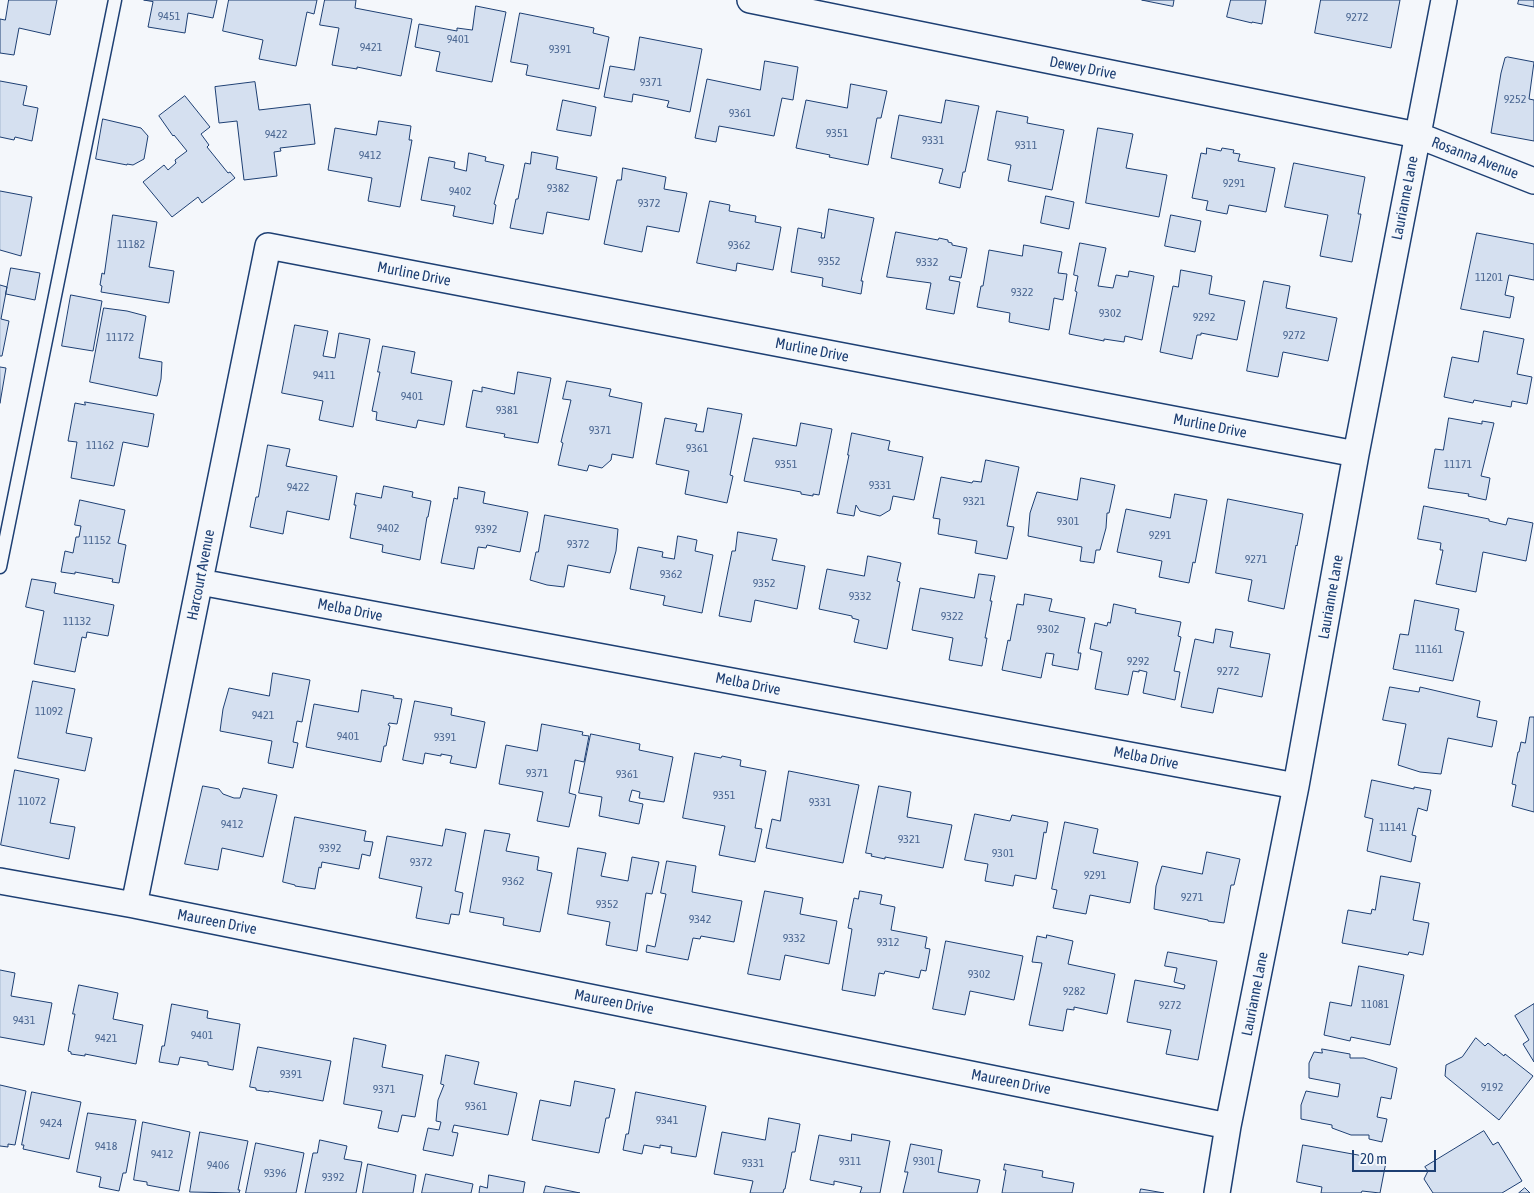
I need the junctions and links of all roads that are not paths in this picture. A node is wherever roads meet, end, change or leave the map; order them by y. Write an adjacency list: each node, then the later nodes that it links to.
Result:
1 (115, 0): 8 (lane)
2 (750, 0): 4 (street, Dewey Drive)
3 (1444, 0): 4 (street, Laurianne Lane)
4 (1417, 135): 5 (street, Rosanna Avenue); 7 (street, Laurianne Lane)
5 (1534, 181)
6 (268, 246): 7 (street, Murline Drive); 9 (street, Harcourt Avenue)
7 (1356, 454): 10 (street, Laurianne Lane)
8 (0, 567)
9 (200, 582): 10 (street, Melba Drive); 12 (street, Harcourt Avenue)
10 (1296, 786): 13 (street, Laurianne Lane)
11 (0, 881): 12 (street, Maureen Drive)
12 (134, 905): 13 (street, Maureen Drive)
13 (1228, 1126): 14 (street, Laurianne Lane)
14 (1217, 1193)

